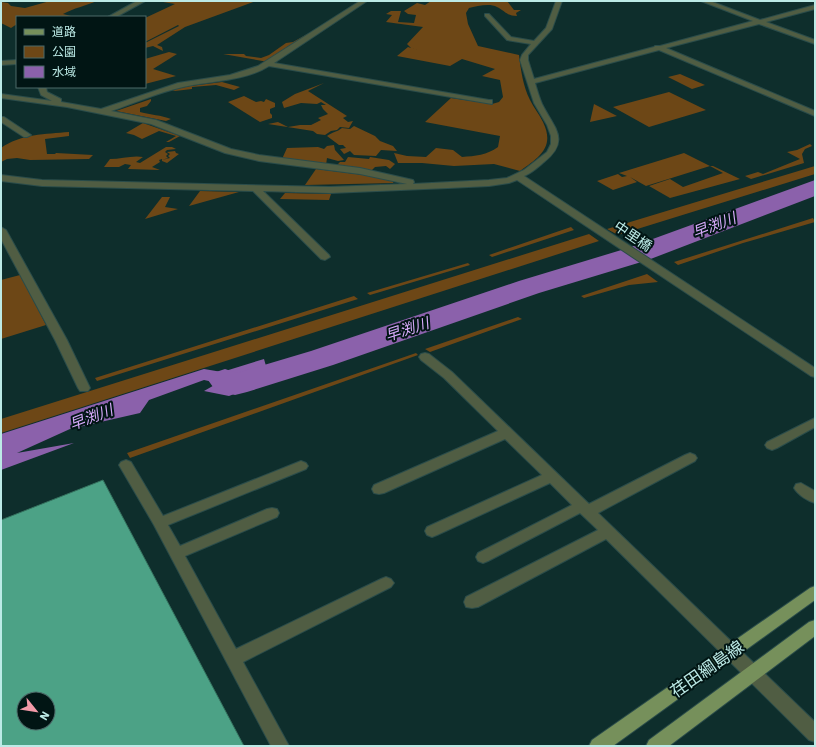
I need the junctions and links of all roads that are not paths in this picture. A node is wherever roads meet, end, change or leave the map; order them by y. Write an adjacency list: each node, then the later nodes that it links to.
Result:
1 (142, 1): 7 (street)
2 (364, 1): 14 (street)
3 (559, 1): 10 (street)
4 (704, 1): 8 (street)
5 (815, 7): 8 (street)
6 (487, 15): 10 (street)
7 (113, 16)
8 (759, 21): 9 (street); 11 (street)
9 (815, 42)
10 (536, 44): 15 (street)
11 (657, 47): 15 (street); 21 (street)
12 (16, 62): 13 (street)
13 (1, 63)
14 (270, 64): 18 (street); 20 (street)
15 (530, 82): 24 (street)
16 (42, 88): 19 (street)
17 (1, 96): 19 (street)
18 (489, 102)
19 (62, 104): 20 (street)
20 (103, 112): 26 (street)
21 (815, 114)
22 (2, 121): 23 (street)
23 (27, 135)
24 (519, 177): 26 (street); 31 (street, 中里橋)
25 (1, 178): 27 (street)
26 (424, 185): 27 (street)
27 (256, 188): 29 (street)
28 (1, 230): 32 (street)
29 (325, 256)
30 (425, 357): 34 (street)
31 (815, 373)
32 (84, 388)
33 (815, 422): 35 (street)
34 (506, 433): 39 (street); 41 (street)
35 (772, 445)
36 (690, 458): 43 (street)
37 (126, 465): 45 (street)
38 (301, 466): 45 (street)
39 (551, 477): 43 (street); 46 (street)
40 (801, 488): 42 (street)
41 (379, 489)
42 (815, 498)
43 (584, 509): 47 (street); 49 (street)
44 (272, 513): 48 (street)
45 (160, 523): 48 (street)
46 (432, 531)
47 (607, 532): 52 (street); 54 (street)
48 (176, 554): 55 (street)
49 (483, 557)
50 (386, 583): 55 (street)
51 (815, 592): 54 (main road, 荏田綱島線)
52 (472, 602)
53 (815, 627): 56 (main road, 荏田綱島線)
54 (731, 652): 56 (street); 59 (main road, 荏田綱島線)
55 (232, 659): 58 (street)
56 (753, 672): 57 (street); 60 (main road, 荏田綱島線)
57 (815, 734)
58 (280, 746)
59 (598, 746)
60 (655, 746)

